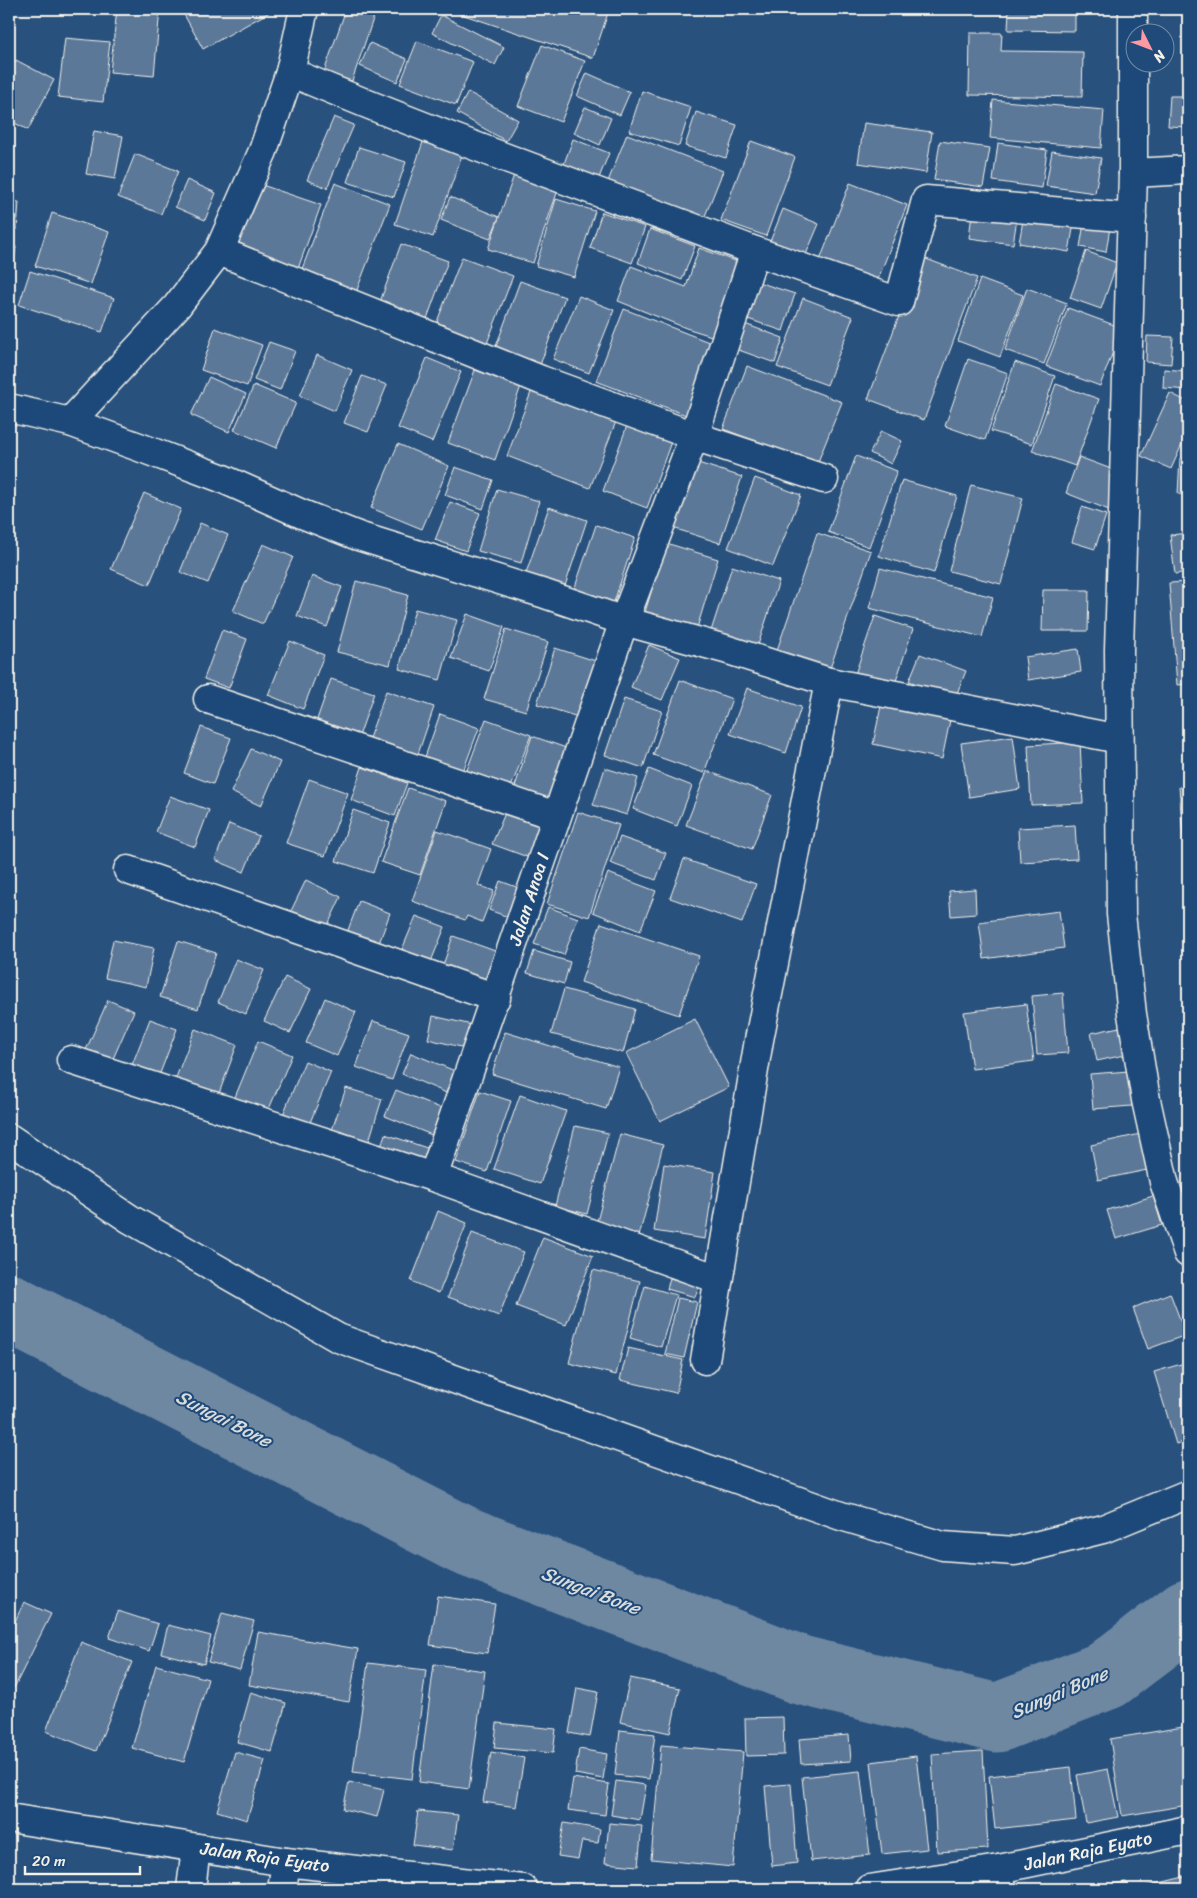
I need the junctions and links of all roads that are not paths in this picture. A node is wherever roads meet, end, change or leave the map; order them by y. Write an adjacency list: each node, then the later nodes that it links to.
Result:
1 (304, 9): 3 (street)
2 (1134, 9): 5 (street)
3 (290, 72): 7 (street); 8 (street)
4 (1188, 170): 5 (street)
5 (1133, 174): 6 (street)
6 (1132, 218): 8 (street); 16 (street)
7 (219, 251): 10 (street); 11 (street)
8 (756, 251): 11 (street, Jalan Anoa I)
9 (9, 408): 10 (street)
10 (70, 422): 13 (street)
11 (694, 436): 12 (street); 13 (street, Jalan Anoa I)
12 (824, 479)
13 (624, 622): 14 (street); 17 (street, Jalan Anoa I)
14 (829, 682): 16 (street); 24 (street)
15 (208, 699): 17 (street)
16 (1119, 739): 23 (street)
17 (556, 816): 19 (street, Jalan Anoa I)
18 (128, 870): 19 (street)
19 (496, 998): 22 (street, Jalan Anoa I)
20 (71, 1060): 22 (street)
21 (9, 1138): 26 (street)
22 (433, 1177): 24 (street)
23 (1188, 1253)
24 (718, 1279): 25 (street)
25 (706, 1360)
26 (1188, 1494)
27 (9, 1818): 29 (street, Jalan Raja Eyato)
28 (1188, 1830): 31 (street, Jalan Raja Eyato)
29 (196, 1848): 30 (street, Jalan Raja Eyato); 32 (street)
30 (286, 1862): 33 (street); 34 (street, Jalan Raja Eyato)
31 (1001, 1879): 35 (street, Jalan Raja Eyato)
32 (191, 1889)
33 (282, 1889)
34 (523, 1889)
35 (869, 1889)

